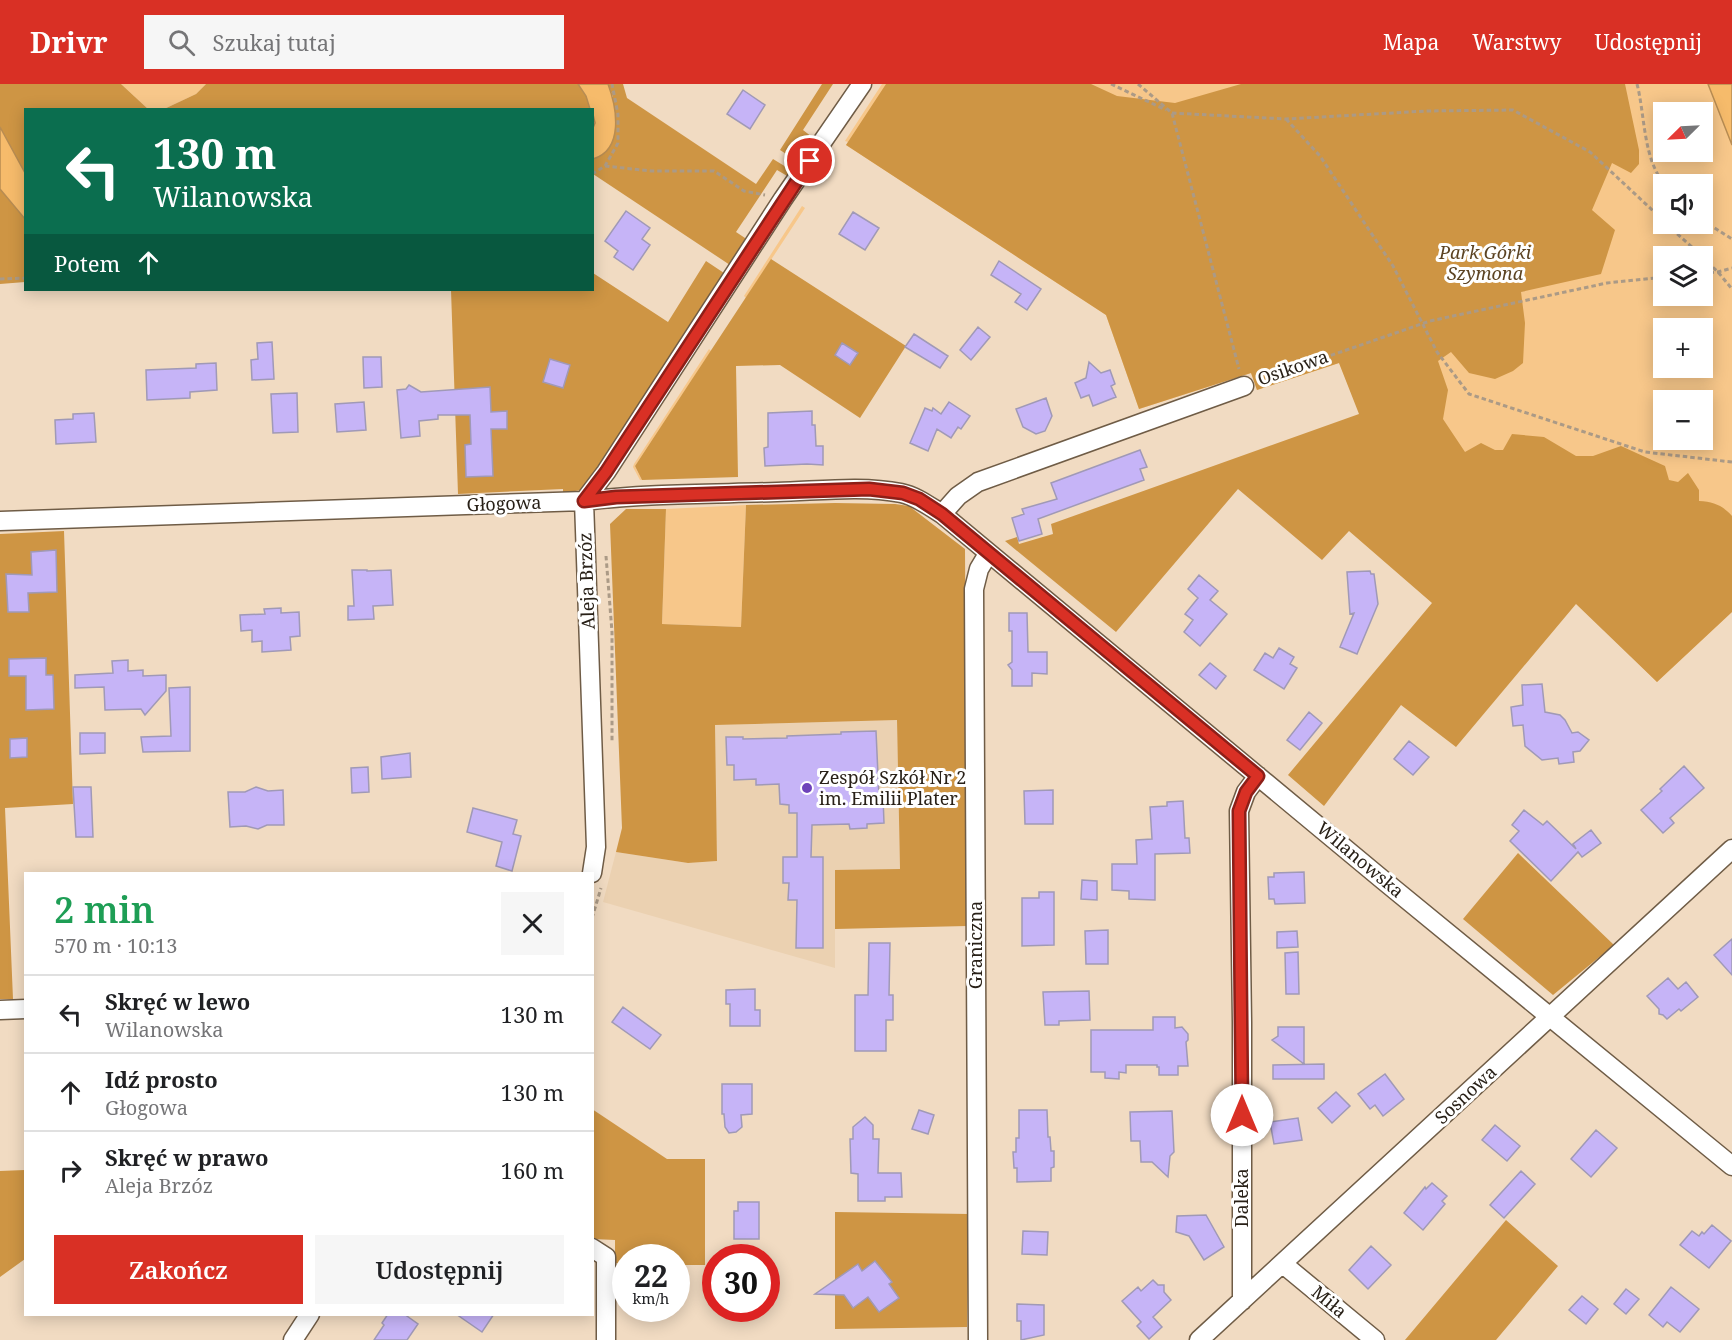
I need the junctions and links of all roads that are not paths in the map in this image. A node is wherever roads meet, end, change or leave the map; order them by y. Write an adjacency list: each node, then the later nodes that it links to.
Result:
1 (862, 84): 3 (street)
2 (1244, 386): 4 (street, Osikowa)
3 (584, 501): 4 (street, Głogowa); 5 (street, Głogowa); 9 (street, Aleja Brzóz)
4 (942, 514): 6 (street, Głogowa)
5 (0, 521)
6 (988, 554): 7 (street, Wilanowska); 20 (street, Graniczna)
7 (1258, 776): 12 (street, Wilanowska); 16 (street, Daleka)
8 (1732, 849): 12 (street, Sosnowa)
9 (592, 872)
10 (24, 1009): 11 (street)
11 (0, 1010)
12 (1551, 1017): 13 (street, Wilanowska); 15 (street, Sosnowa)
13 (1732, 1166)
14 (594, 1249): 19 (street)
15 (1283, 1264): 16 (street, Sosnowa); 22 (street, Miła)
16 (1242, 1301): 21 (street, Sosnowa)
17 (309, 1316): 18 (street)
18 (293, 1340)
19 (606, 1340)
20 (978, 1340)
21 (1199, 1340)
22 (1375, 1340)

